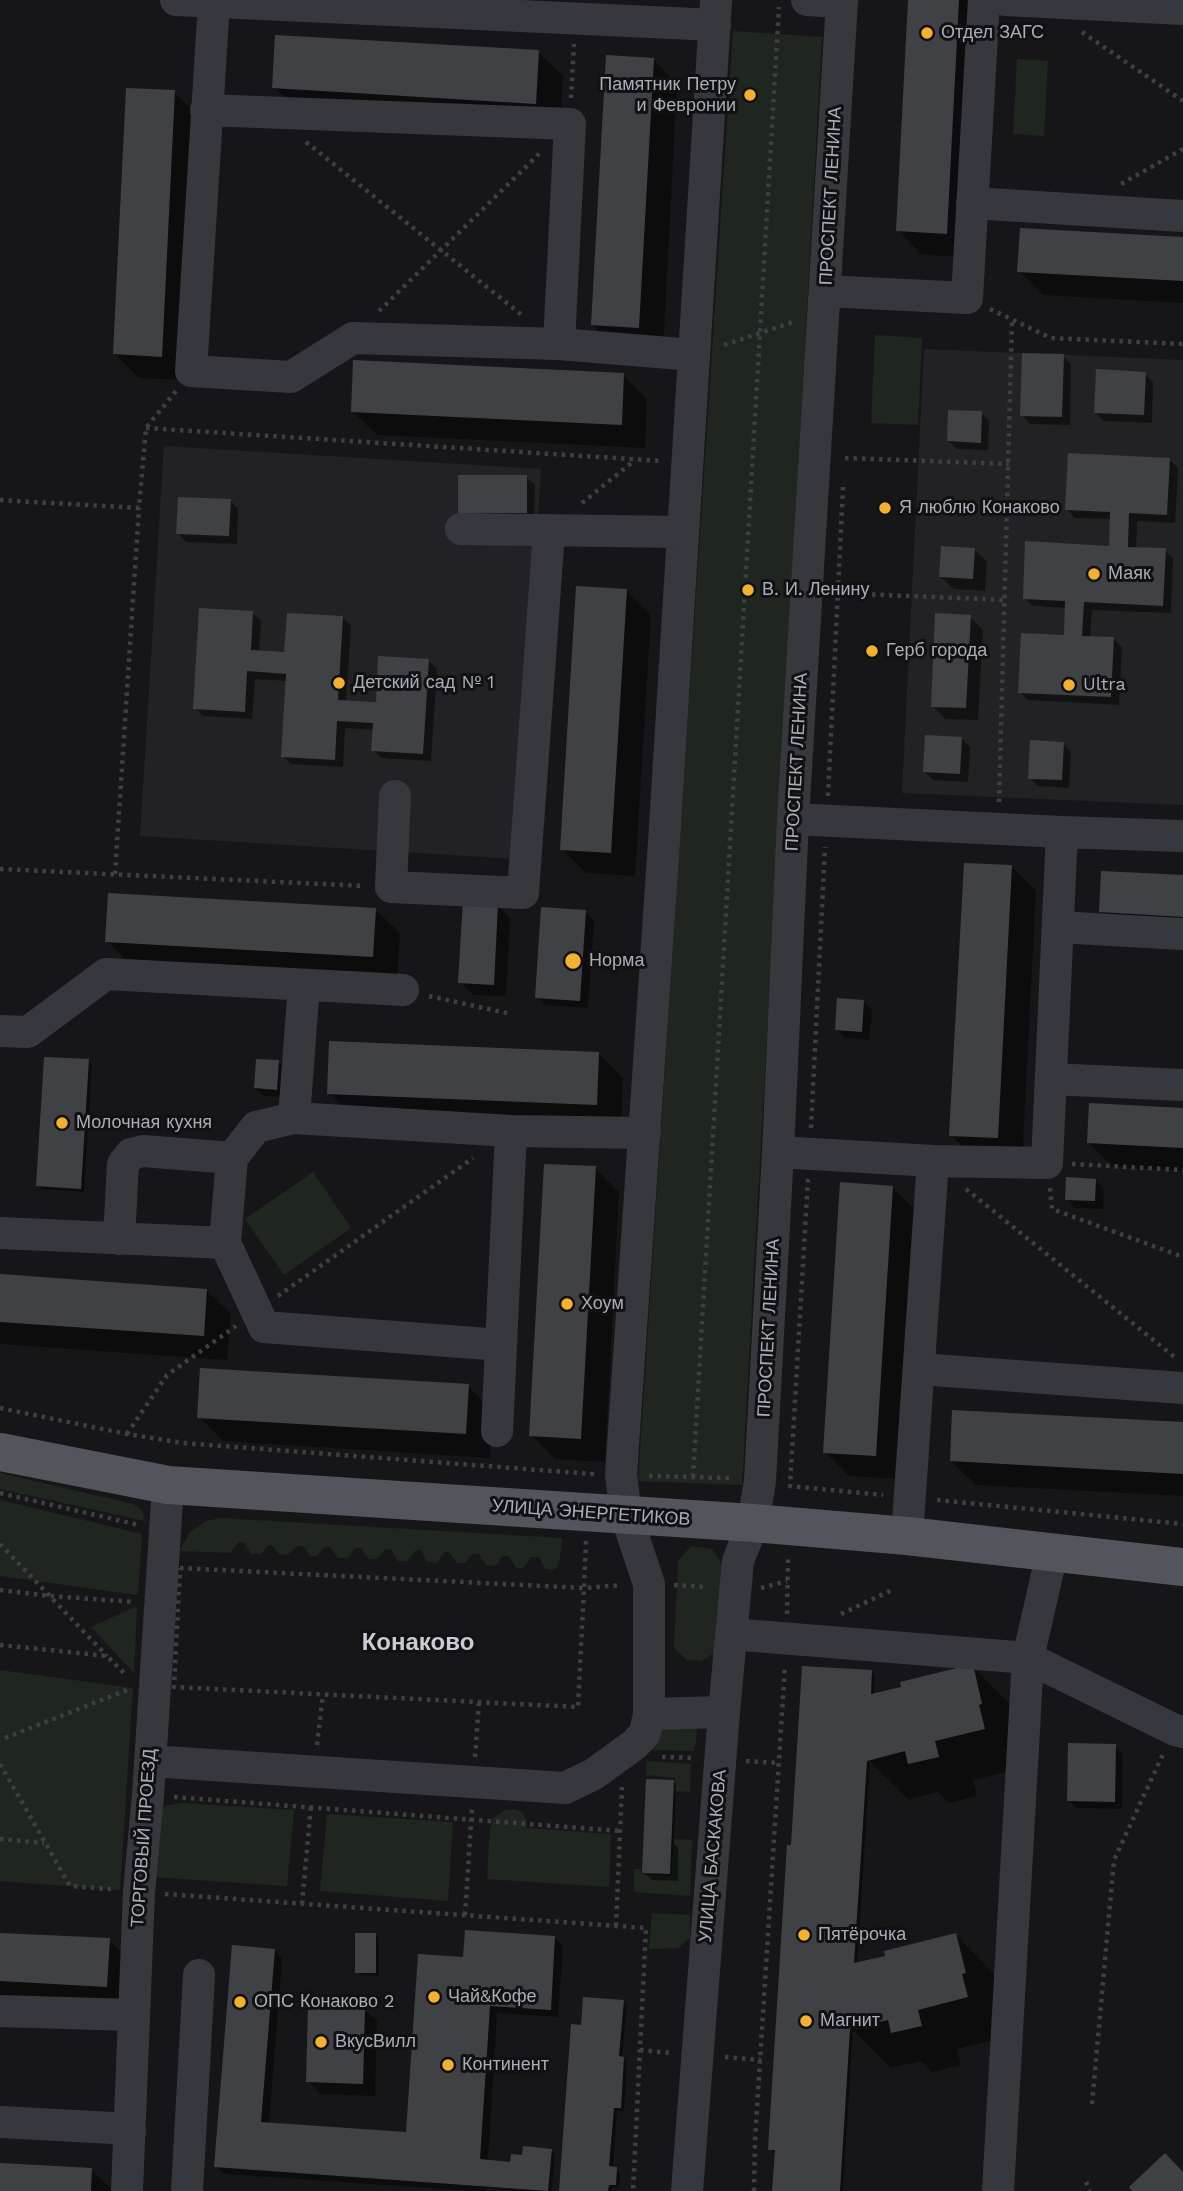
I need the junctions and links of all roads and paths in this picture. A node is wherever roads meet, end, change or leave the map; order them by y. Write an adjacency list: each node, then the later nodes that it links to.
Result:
1 (176, 0): 7 (street)
2 (780, 0): 25 (path)
3 (807, 0): 6 (street)
4 (984, 0): 17 (street)
5 (1005, 0): 8 (street)
6 (842, 1): 21 (street, ПРОСПЕКТ ЛЕНИНА)
7 (214, 2): 11 (street); 13 (street)
8 (1037, 2): 9 (street); 12 (path)
9 (1183, 9)
10 (716, 13): 11 (street); 30 (street)
11 (575, 18): 15 (path)
12 (1183, 101)
13 (206, 110): 14 (street); 31 (street)
14 (267, 111): 15 (street); 20 (path)
15 (570, 124): 20 (path); 27 (street)
16 (1183, 149): 18 (path)
17 (972, 203): 18 (street); 22 (street)
18 (1078, 209): 19 (street)
19 (1183, 216)
20 (440, 250): 26 (path); 27 (path)
21 (825, 291): 22 (street); 48 (street, ПРОСПЕКТ ЛЕНИНА)
22 (967, 298): 24 (path)
23 (807, 317): 25 (path)
24 (1012, 320): 28 (path); 36 (path)
25 (760, 333): 29 (path); 88 (path)
26 (353, 338): 27 (street); 31 (street)
27 (559, 344): 30 (street)
28 (1183, 344)
29 (724, 345)
30 (694, 355): 44 (street)
31 (191, 371): 32 (path)
32 (146, 428): 34 (path); 41 (path)
33 (663, 448): 35 (path)
34 (635, 460): 35 (path); 43 (path)
35 (662, 461): 38 (path)
36 (1009, 464): 37 (path); 46 (path)
37 (844, 471)
38 (661, 473)
39 (844, 485): 45 (path)
40 (0, 500): 41 (path)
41 (139, 508): 54 (path)
42 (461, 529): 43 (street)
43 (549, 531): 44 (street); 55 (street)
44 (683, 532): 66 (street)
45 (838, 593): 46 (path); 49 (path)
46 (1005, 600): 50 (path)
47 (395, 796): 55 (street)
48 (793, 819): 49 (street); 67 (street, ПРОСПЕКТ ЛЕНИНА)
49 (827, 821): 50 (street); 68 (path)
50 (999, 829): 51 (street)
51 (1062, 832): 52 (street); 56 (street)
52 (1183, 836)
53 (0, 869): 54 (path)
54 (115, 874): 55 (path)
55 (391, 887)
56 (1058, 927): 57 (street); 62 (street)
57 (1183, 934)
58 (304, 985): 59 (street); 61 (street); 64 (street)
59 (403, 990): 60 (path)
60 (511, 1014)
61 (0, 1031)
62 (1051, 1079): 63 (street); 71 (street)
63 (1183, 1085)
64 (294, 1118): 65 (street); 69 (street)
65 (510, 1131): 66 (street); 77 (path); 78 (street)
66 (645, 1133): 93 (street)
67 (778, 1152): 68 (street); 94 (street, ПРОСПЕКТ ЛЕНИНА)
68 (810, 1154): 70 (street); 92 (path)
69 (232, 1158): 74 (street); 75 (street)
70 (933, 1161): 71 (street); 79 (path); 80 (street)
71 (1047, 1163): 72 (path); 76 (path)
72 (1183, 1170)
73 (0, 1233): 74 (street)
74 (119, 1239): 75 (street)
75 (225, 1243): 77 (street)
76 (1183, 1257)
77 (257, 1311): 78 (street); 84 (path)
78 (501, 1345): 83 (street)
79 (1183, 1364)
80 (919, 1369): 81 (street); 92 (street)
81 (1183, 1388)
82 (0, 1408): 84 (path)
83 (497, 1431)
84 (127, 1434): 86 (path)
85 (0, 1452): 90 (main road, УЛИЦА ЭНЕРГЕТИКОВ)
86 (593, 1460)
87 (641, 1475): 88 (path)
88 (693, 1477): 89 (path)
89 (735, 1478)
90 (168, 1485): 93 (main road, УЛИЦА ЭНЕРГЕТИКОВ); 123 (street, ТОРГОВЫЙ ПРОЕЗД)
91 (0, 1493): 96 (path)
92 (910, 1498): 95 (path); 97 (street)
93 (626, 1515): 94 (main road, УЛИЦА ЭНЕРГЕТИКОВ); 120 (street)
94 (752, 1524): 97 (main road, УЛИЦА ЭНЕРГЕТИКОВ); 113 (street, УЛИЦА БАСКАКОВА)
95 (1183, 1524)
96 (144, 1526)
97 (907, 1536): 100 (main road, УЛИЦА ЭНЕРГЕТИКОВ)
98 (586, 1541): 107 (path)
99 (0, 1544): 111 (path)
100 (1052, 1553): 102 (main road, УЛИЦА ЭНЕРГЕТИКОВ); 118 (street)
101 (788, 1559): 103 (path)
102 (1183, 1567)
103 (787, 1581): 108 (path); 114 (path)
104 (630, 1584): 107 (path)
105 (673, 1585): 106 (path)
106 (712, 1587)
107 (584, 1588): 107 (path)
108 (759, 1588)
109 (894, 1589): 115 (path)
110 (0, 1590): 111 (path)
111 (50, 1597): 112 (path); 117 (path)
112 (140, 1603)
113 (731, 1634): 114 (street); 119 (street, УЛИЦА БАСКАКОВА)
114 (786, 1638): 115 (street); 143 (path)
115 (821, 1640): 118 (street)
116 (0, 1647): 117 (path)
117 (107, 1657): 122 (path)
118 (1028, 1658): 121 (street); 144 (street)
119 (724, 1712): 120 (street); 142 (street, УЛИЦА БАСКАКОВА)
120 (649, 1714): 123 (street)
121 (1179, 1731): 135 (path)
122 (5, 1738)
123 (150, 1762): 126 (street, ТОРГОВЫЙ ПРОЕЗД)
124 (0, 1764): 129 (path)
125 (622, 1780): 127 (path)
126 (148, 1796): 127 (path); 130 (street, ТОРГОВЫЙ ПРОЕЗД)
127 (620, 1830): 131 (path)
128 (0, 1839): 129 (path)
129 (45, 1843): 130 (path)
130 (139, 1892): 131 (path); 134 (street, ТОРГОВЫЙ ПРОЕЗД)
131 (616, 1926): 141 (path)
132 (199, 1975): 140 (street)
133 (0, 2011): 134 (street)
134 (132, 2015): 137 (street, ТОРГОВЫЙ ПРОЕЗД)
135 (1092, 2104)
136 (0, 2122): 137 (street)
137 (130, 2132): 139 (street, ТОРГОВЫЙ ПРОЕЗД)
138 (1086, 2182): 145 (path)
139 (127, 2191)
140 (187, 2191)
141 (633, 2191)
142 (687, 2191)
143 (754, 2191)
144 (998, 2191)
145 (1090, 2191)

